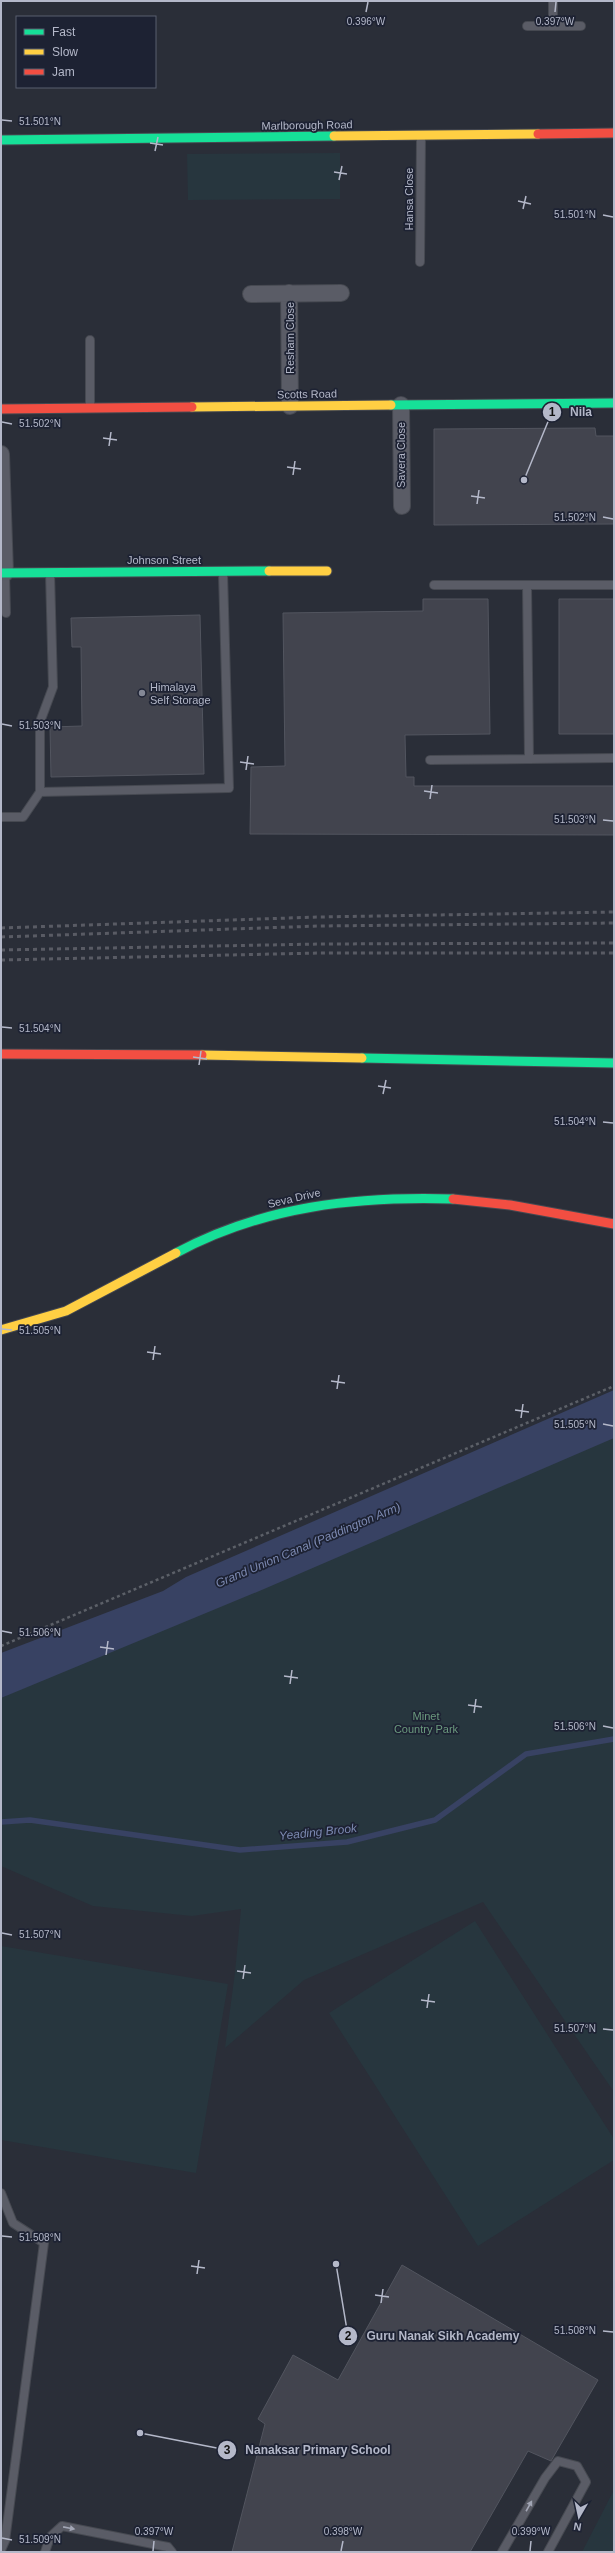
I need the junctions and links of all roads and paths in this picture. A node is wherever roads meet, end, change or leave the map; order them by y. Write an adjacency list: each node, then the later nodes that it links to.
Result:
1 (553, 1): 3 (lane)
2 (527, 26): 3 (lane)
3 (553, 26): 4 (lane)
4 (581, 26)
5 (614, 133): 6 (street, Marlborough Road)
6 (421, 136): 7 (street, Marlborough Road); 8 (lane, Hansa Close)
7 (1, 140)
8 (420, 262)
9 (289, 293): 10 (street, Resham Close); 11 (street, Resham Close); 15 (street, Resham Close)
10 (252, 294)
11 (341, 294)
12 (90, 340): 17 (lane)
13 (614, 403): 14 (street, Scotts Road)
14 (401, 405): 15 (street, Scotts Road); 19 (street, Savera Close)
15 (290, 406): 17 (street, Scotts Road)
16 (1, 409): 17 (street, Scotts Road)
17 (90, 410)
18 (1, 454): 22 (street)
19 (402, 506)
20 (327, 570): 21 (street, Johnson Street)
21 (223, 571): 23 (street, Johnson Street); 31 (lane)
22 (3, 573): 23 (street, Johnson Street); 27 (lane)
23 (50, 573): 31 (lane)
24 (434, 585): 25 (lane)
25 (527, 585): 26 (lane); 29 (lane)
26 (614, 585)
27 (6, 613)
28 (614, 758): 29 (lane)
29 (529, 759): 30 (lane)
30 (430, 760)
31 (40, 792): 32 (lane)
32 (1, 817)
33 (1, 1054): 34 (street)
34 (614, 1063)
35 (614, 1224): 36 (street, Seva Drive)
36 (1, 1330)
37 (614, 1386): 38 (path)
38 (1, 1646)
39 (1, 2193): 40 (lane)
40 (1, 2550)
41 (45, 2552): 42 (lane, one-way to 42)
42 (172, 2552)
43 (502, 2552): 44 (lane, one-way to 44)
44 (548, 2552)

